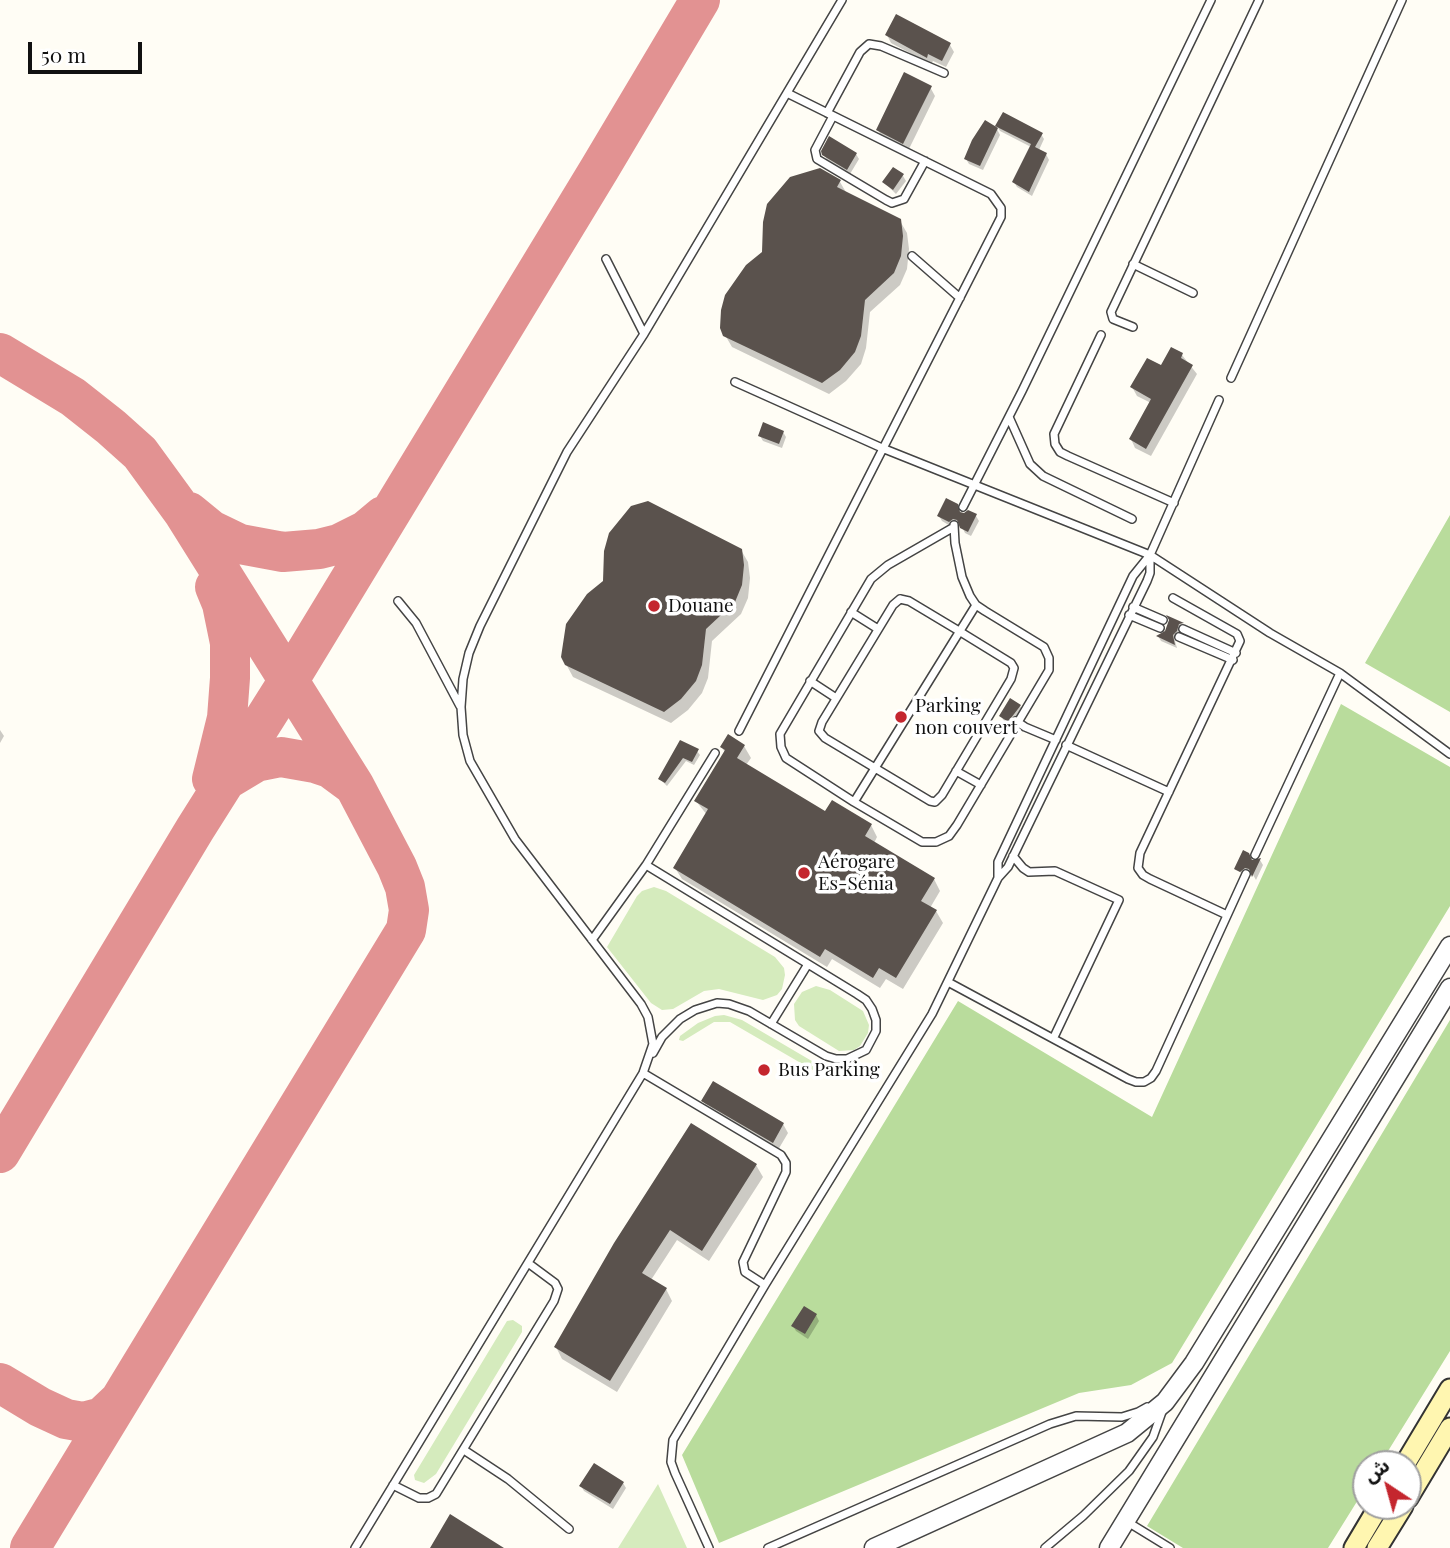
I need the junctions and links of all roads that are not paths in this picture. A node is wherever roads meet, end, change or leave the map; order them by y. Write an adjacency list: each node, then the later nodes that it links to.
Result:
1 (842, 0): 6 (lane)
2 (1211, 0): 20 (lane)
3 (1259, 0): 11 (lane)
4 (1402, 0): 17 (lane)
5 (944, 73): 7 (lane)
6 (787, 93): 7 (lane); 15 (lane)
7 (830, 114): 8 (lane); 8 (lane)
8 (925, 161): 13 (lane)
9 (912, 256): 13 (lane)
10 (606, 258): 15 (lane)
11 (1133, 264): 12 (lane); 14 (lane)
12 (1193, 293)
13 (960, 298): 21 (lane)
14 (1133, 327)
15 (644, 334): 40 (lane)
16 (1101, 335): 23 (lane)
17 (1231, 378)
18 (735, 382): 21 (lane)
19 (1219, 400): 23 (lane)
20 (1009, 417): 22 (lane); 25 (lane)
21 (882, 448): 22 (lane); 42 (lane)
22 (973, 486): 24 (lane); 26 (lane)
23 (1174, 503): 26 (lane)
24 (963, 507)
25 (1132, 519)
26 (1150, 555): 30 (lane); 37 (lane); 43 (lane)
27 (1173, 598): 36 (lane)
28 (398, 601): 40 (lane)
29 (976, 605): 31 (lane); 34 (lane); 41 (lane)
30 (1131, 611): 32 (lane); 44 (lane)
31 (851, 612): 33 (lane); 38 (lane)
32 (1161, 624)
33 (878, 629): 34 (lane); 39 (lane)
34 (960, 631): 47 (lane); 48 (lane)
35 (1181, 633): 36 (lane)
36 (1234, 656): 50 (lane)
37 (1340, 673): 46 (lane); 54 (lane)
38 (810, 681): 39 (lane); 52 (lane)
39 (836, 698): 47 (lane)
40 (461, 707): 60 (lane)
41 (1018, 722): 43 (lane); 49 (lane)
42 (739, 731)
43 (1056, 740): 51 (lane)
44 (1066, 745): 50 (lane); 53 (lane)
45 (715, 753): 56 (lane)
46 (1450, 754)
47 (876, 768): 48 (lane); 52 (lane)
48 (956, 771): 49 (lane)
49 (981, 785): 52 (lane)
50 (1169, 792): 59 (lane)
51 (1027, 801): 53 (lane); 58 (lane)
52 (854, 802)
53 (1037, 806): 55 (lane)
54 (1255, 855)
55 (1013, 856): 58 (lane); 66 (lane)
56 (646, 865): 60 (lane); 62 (lane)
57 (1246, 874): 59 (lane)
58 (998, 878): 63 (lane)
59 (1227, 915): 66 (lane)
60 (592, 940): 67 (lane)
61 (1450, 946): 71 (street)
62 (808, 964): 65 (lane); 65 (lane)
63 (948, 982): 66 (lane); 70 (lane)
64 (1450, 988): 81 (street)
65 (771, 1024): 67 (lane)
66 (1054, 1037)
67 (650, 1059): 68 (lane)
68 (643, 1073): 69 (lane); 70 (lane)
69 (528, 1264): 75 (lane); 78 (lane)
70 (765, 1285): 84 (lane)
71 (1177, 1387): 73 (street); 85 (lane)
72 (1450, 1389): 76 (main road)
73 (1165, 1402): 86 (street); 87 (lane)
74 (1450, 1428): 77 (main road)
75 (464, 1450): 78 (lane); 82 (lane)
76 (1413, 1450)
77 (1422, 1474)
78 (393, 1485): 83 (lane)
79 (1371, 1520): 90 (main road)
80 (1394, 1520): 91 (main road)
81 (1126, 1521): 88 (street); 89 (lane)
82 (569, 1529)
83 (355, 1548)
84 (709, 1548)
85 (768, 1548)
86 (874, 1548)
87 (1045, 1548)
88 (1109, 1548)
89 (1170, 1548)
90 (1354, 1548)
91 (1377, 1548)

